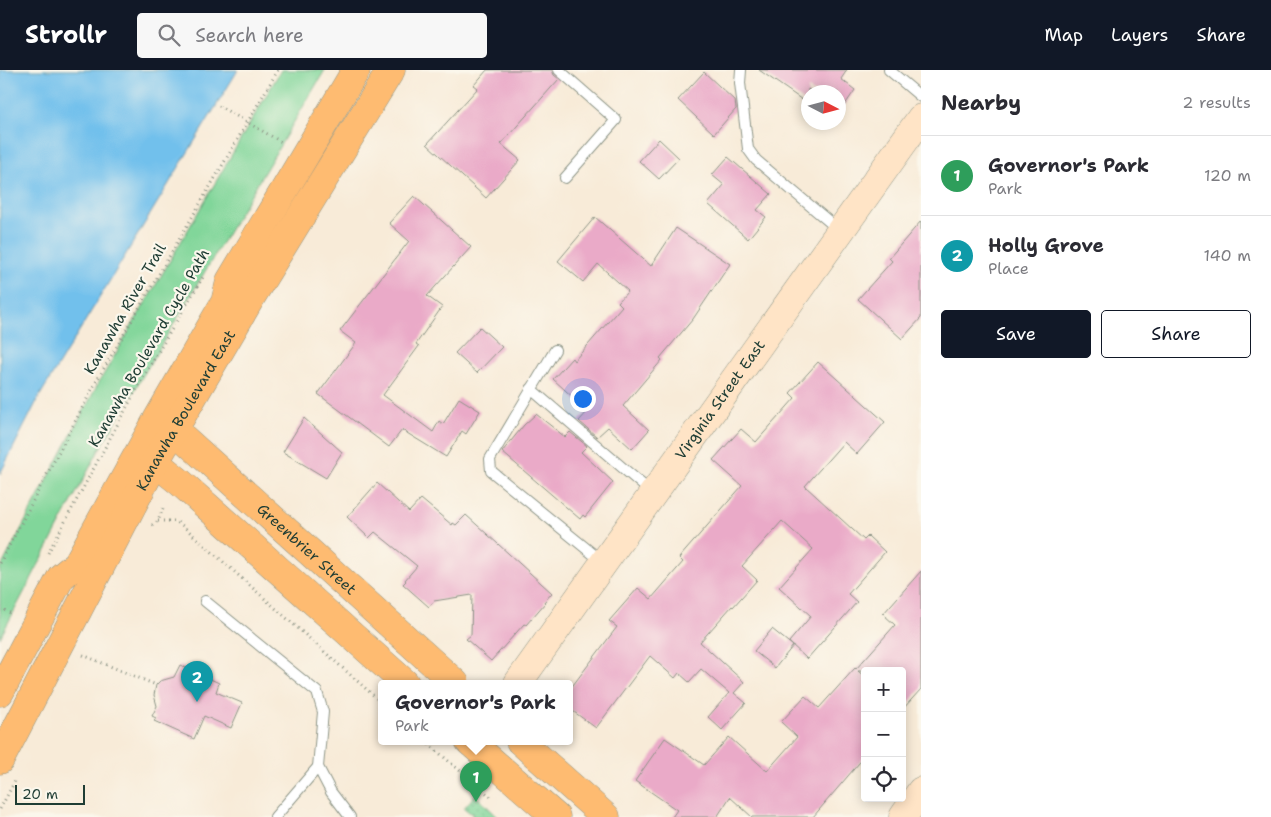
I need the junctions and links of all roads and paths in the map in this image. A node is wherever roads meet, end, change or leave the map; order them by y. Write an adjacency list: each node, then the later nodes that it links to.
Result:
1 (278, 70): 10 (path, Kanawha River Trail)
2 (356, 70): 14 (main road, Kanawha Boulevard East)
3 (391, 70): 17 (main road, Kanawha Boulevard East)
4 (559, 70): 12 (lane)
5 (741, 70): 13 (lane)
6 (888, 70): 7 (lane)
7 (921, 97)
8 (219, 106): 10 (path)
9 (921, 118): 13 (main road, Virginia Street East)
10 (246, 122): 11 (path); 22 (path, Kanawha River Trail)
11 (279, 152)
12 (565, 178)
13 (840, 231): 19 (main road, Virginia Street East)
14 (219, 275): 17 (main road, Kanawha Boulevard East); 23 (main road, Kanawha Boulevard East); 23 (path, Kanawha Boulevard Cycle Path)
15 (555, 350): 16 (lane)
16 (531, 389): 19 (lane); 21 (lane)
17 (166, 422): 18 (main road, Kanawha Boulevard East); 29 (main road, Greenbrier Street)
18 (147, 456): 23 (main road, Kanawha Boulevard East); 28 (main road); 37 (main road, Kanawha Boulevard East)
19 (653, 494): 21 (main road, Virginia Street East)
20 (158, 521): 33 (path)
21 (604, 563): 30 (main road, Virginia Street East)
22 (0, 564)
23 (54, 567): 32 (main road, Kanawha Boulevard East)
24 (205, 601): 38 (lane)
25 (0, 608): 26 (path)
26 (15, 616)
27 (82, 655): 31 (path)
28 (402, 680)
29 (453, 680)
30 (520, 680)
31 (156, 685)
32 (0, 692)
33 (378, 699)
34 (430, 745): 40 (path)
35 (477, 745): 43 (main road)
36 (525, 745): 44 (main road)
37 (0, 760)
38 (318, 767): 41 (lane); 42 (lane)
39 (921, 791): 45 (main road)
40 (493, 799)
41 (275, 817)
42 (350, 817)
43 (556, 817)
44 (606, 817)
45 (903, 817)

